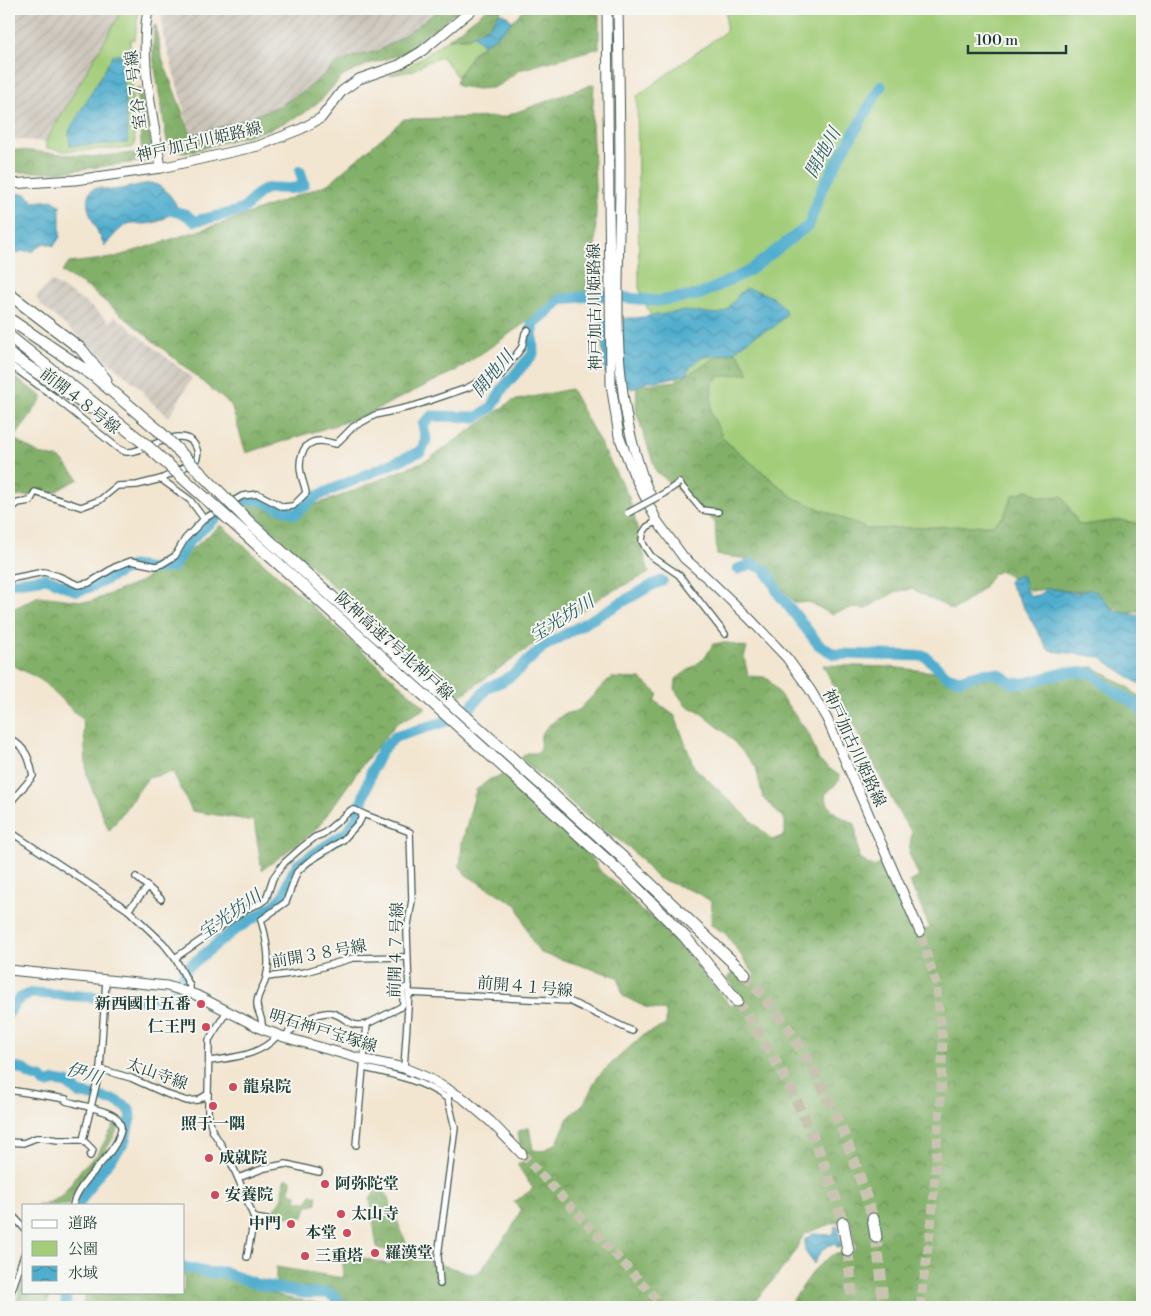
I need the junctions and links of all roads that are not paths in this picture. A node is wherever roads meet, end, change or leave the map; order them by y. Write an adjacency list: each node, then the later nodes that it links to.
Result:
1 (148, 9): 5 (main road, 室谷７号線)
2 (473, 9): 5 (main road, 神戸加古川姫路線)
3 (607, 9): 7 (main road, 神戸加古川姫路線)
4 (618, 9): 7 (main road, 神戸加古川姫路線)
5 (161, 168): 6 (main road, 神戸加古川姫路線)
6 (9, 184)
7 (614, 272): 14 (main road, 神戸加古川姫路線)
8 (9, 294): 15 (highway)
9 (9, 319): 15 (highway, 阪神高速7号北神戸線)
10 (528, 330): 21 (street)
11 (9, 336): 16 (highway)
12 (9, 354): 16 (highway)
13 (9, 364): 17 (street, 前開４８号線)
14 (618, 400): 22 (main road, 神戸加古川姫路線); 24 (main road, 神戸加古川姫路線)
15 (125, 402): 23 (highway, 阪神高速7号北神戸線, bridge)
16 (143, 446): 23 (highway, 阪神高速7号北神戸線, bridge)
17 (161, 479): 18 (street); 21 (street)
18 (9, 510)
19 (718, 512): 20 (street, bridge)
20 (628, 513)
21 (204, 519): 25 (street)
22 (657, 521): 24 (main road, 神戸加古川姫路線); 26 (street)
23 (295, 571): 28 (highway, 阪神高速7号北神戸線)
24 (706, 576): 36 (main road, 神戸加古川姫路線)
25 (9, 579)
26 (726, 634)
27 (9, 738): 29 (street)
28 (548, 799): 40 (highway, 阪神高速7号北神戸線); 46 (highway, 阪神高速7号北神戸線)
29 (9, 804)
30 (363, 814): 38 (street)
31 (9, 831): 35 (street)
32 (136, 877): 33 (street)
33 (148, 887): 34 (street); 35 (street)
34 (162, 899)
35 (128, 910): 38 (street)
36 (920, 932)
37 (407, 957): 41 (street, 前開３８号線); 41 (street, 前開４７号線); 43 (street, 前開４７号線)
38 (175, 958): 44 (street)
39 (9, 970): 42 (main road, 明石神戸宝塚線)
40 (745, 974)
41 (267, 977): 49 (street)
42 (106, 984): 44 (main road, 明石神戸宝塚線); 55 (street)
43 (408, 986): 45 (street, 前開４７号線); 48 (street)
44 (186, 992): 47 (main road, 明石神戸宝塚線)
45 (409, 993): 50 (street, 前開４１号線); 54 (street, 前開４７号線)
46 (737, 1001)
47 (227, 1011): 49 (main road, 明石神戸宝塚線); 52 (street)
48 (367, 1024): 51 (street); 53 (street)
49 (262, 1029): 51 (main road, 明石神戸宝塚線)
50 (632, 1031)
51 (281, 1036): 52 (street); 53 (main road, 明石神戸宝塚線)
52 (210, 1061): 58 (street)
53 (364, 1064): 54 (main road, 明石神戸宝塚線); 59 (street); 63 (street)
54 (404, 1068): 57 (main road, 明石神戸宝塚線)
55 (100, 1069): 58 (street, 太山寺線); 60 (street)
56 (9, 1090): 60 (street)
57 (450, 1090): 59 (street); 64 (main road, 明石神戸宝塚線)
58 (208, 1094): 67 (street, 太山寺線)
59 (448, 1099): 79 (street)
60 (91, 1108): 61 (street); 68 (street)
61 (82, 1140): 62 (street); 65 (street)
62 (9, 1142)
63 (356, 1144)
64 (522, 1154)
65 (90, 1156)
66 (319, 1172): 67 (street)
67 (238, 1178): 70 (street, 太山寺線)
68 (73, 1204)
69 (9, 1216): 74 (street)
70 (254, 1218): 72 (street); 77 (street)
71 (873, 1219): 75 (highway)
72 (272, 1221)
73 (843, 1223): 76 (highway)
74 (22, 1226)
75 (876, 1237)
76 (848, 1251)
77 (247, 1257)
78 (22, 1261): 80 (street)
79 (440, 1284)
80 (9, 1296)

